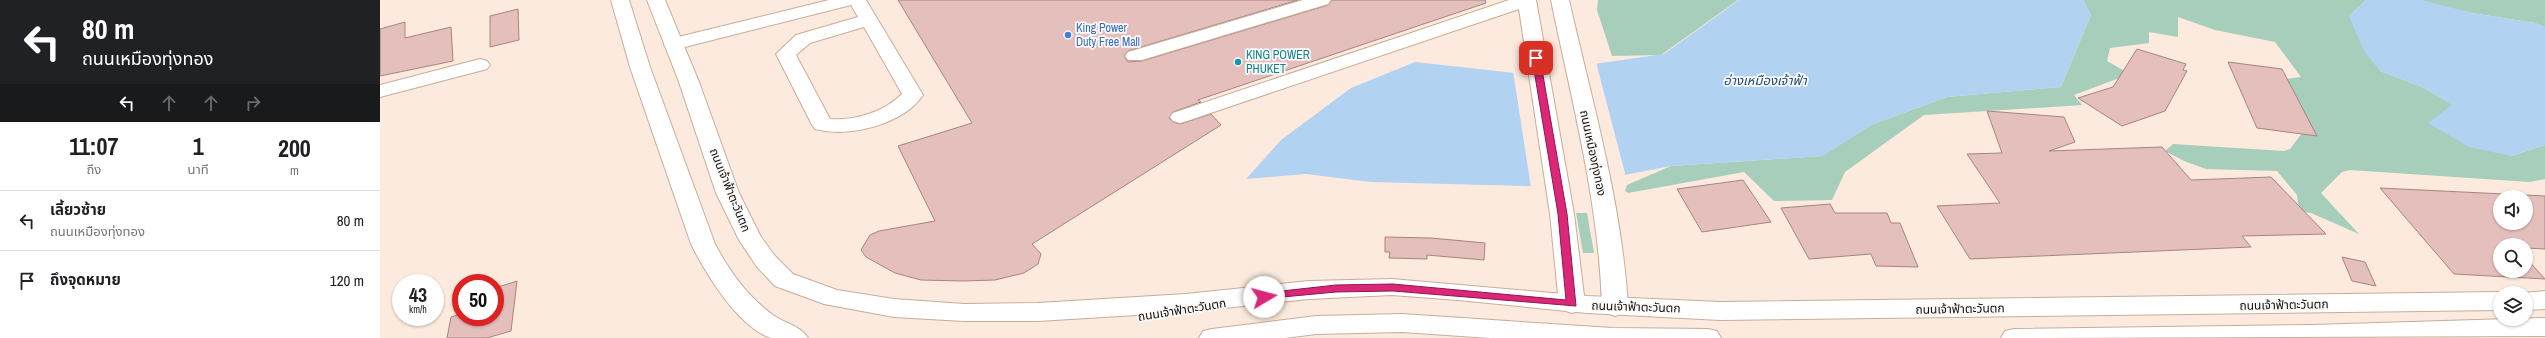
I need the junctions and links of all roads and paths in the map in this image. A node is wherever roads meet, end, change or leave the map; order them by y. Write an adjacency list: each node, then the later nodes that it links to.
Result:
1 (620, 0): 21 (main road)
2 (656, 0): 9 (main road, ถนนเจ้าฟ้าตะวันตก)
3 (851, 0): 9 (main road)
4 (857, 0): 8 (main road)
5 (1322, 0): 10 (main road)
6 (1527, 0): 13 (main road); 17 (main road)
7 (1560, 0): 18 (main road, ถนนเหมืองทุ่งทอง)
8 (869, 20): 8 (main road)
9 (673, 44): 17 (main road, ถนนเจ้าฟ้าตะวันตก)
10 (1135, 56)
11 (480, 65): 12 (main road)
12 (380, 90)
13 (1180, 117)
14 (2545, 300): 16 (main road)
15 (2493, 301): 18 (main road, ถนนเจ้าฟ้าตะวันตก)
16 (2533, 301)
17 (1572, 304): 18 (main road, ถนนเจ้าฟ้าตะวันตก); 20 (main road)
18 (1615, 308): 23 (main road, ถนนเหมืองทุ่งทอง)
19 (2545, 327): 26 (main road)
20 (1570, 336): 22 (main road); 23 (main road)
21 (795, 338)
22 (1212, 338)
23 (1612, 338): 24 (main road)
24 (1708, 338)
25 (2014, 338): 26 (main road)
26 (2053, 338)

